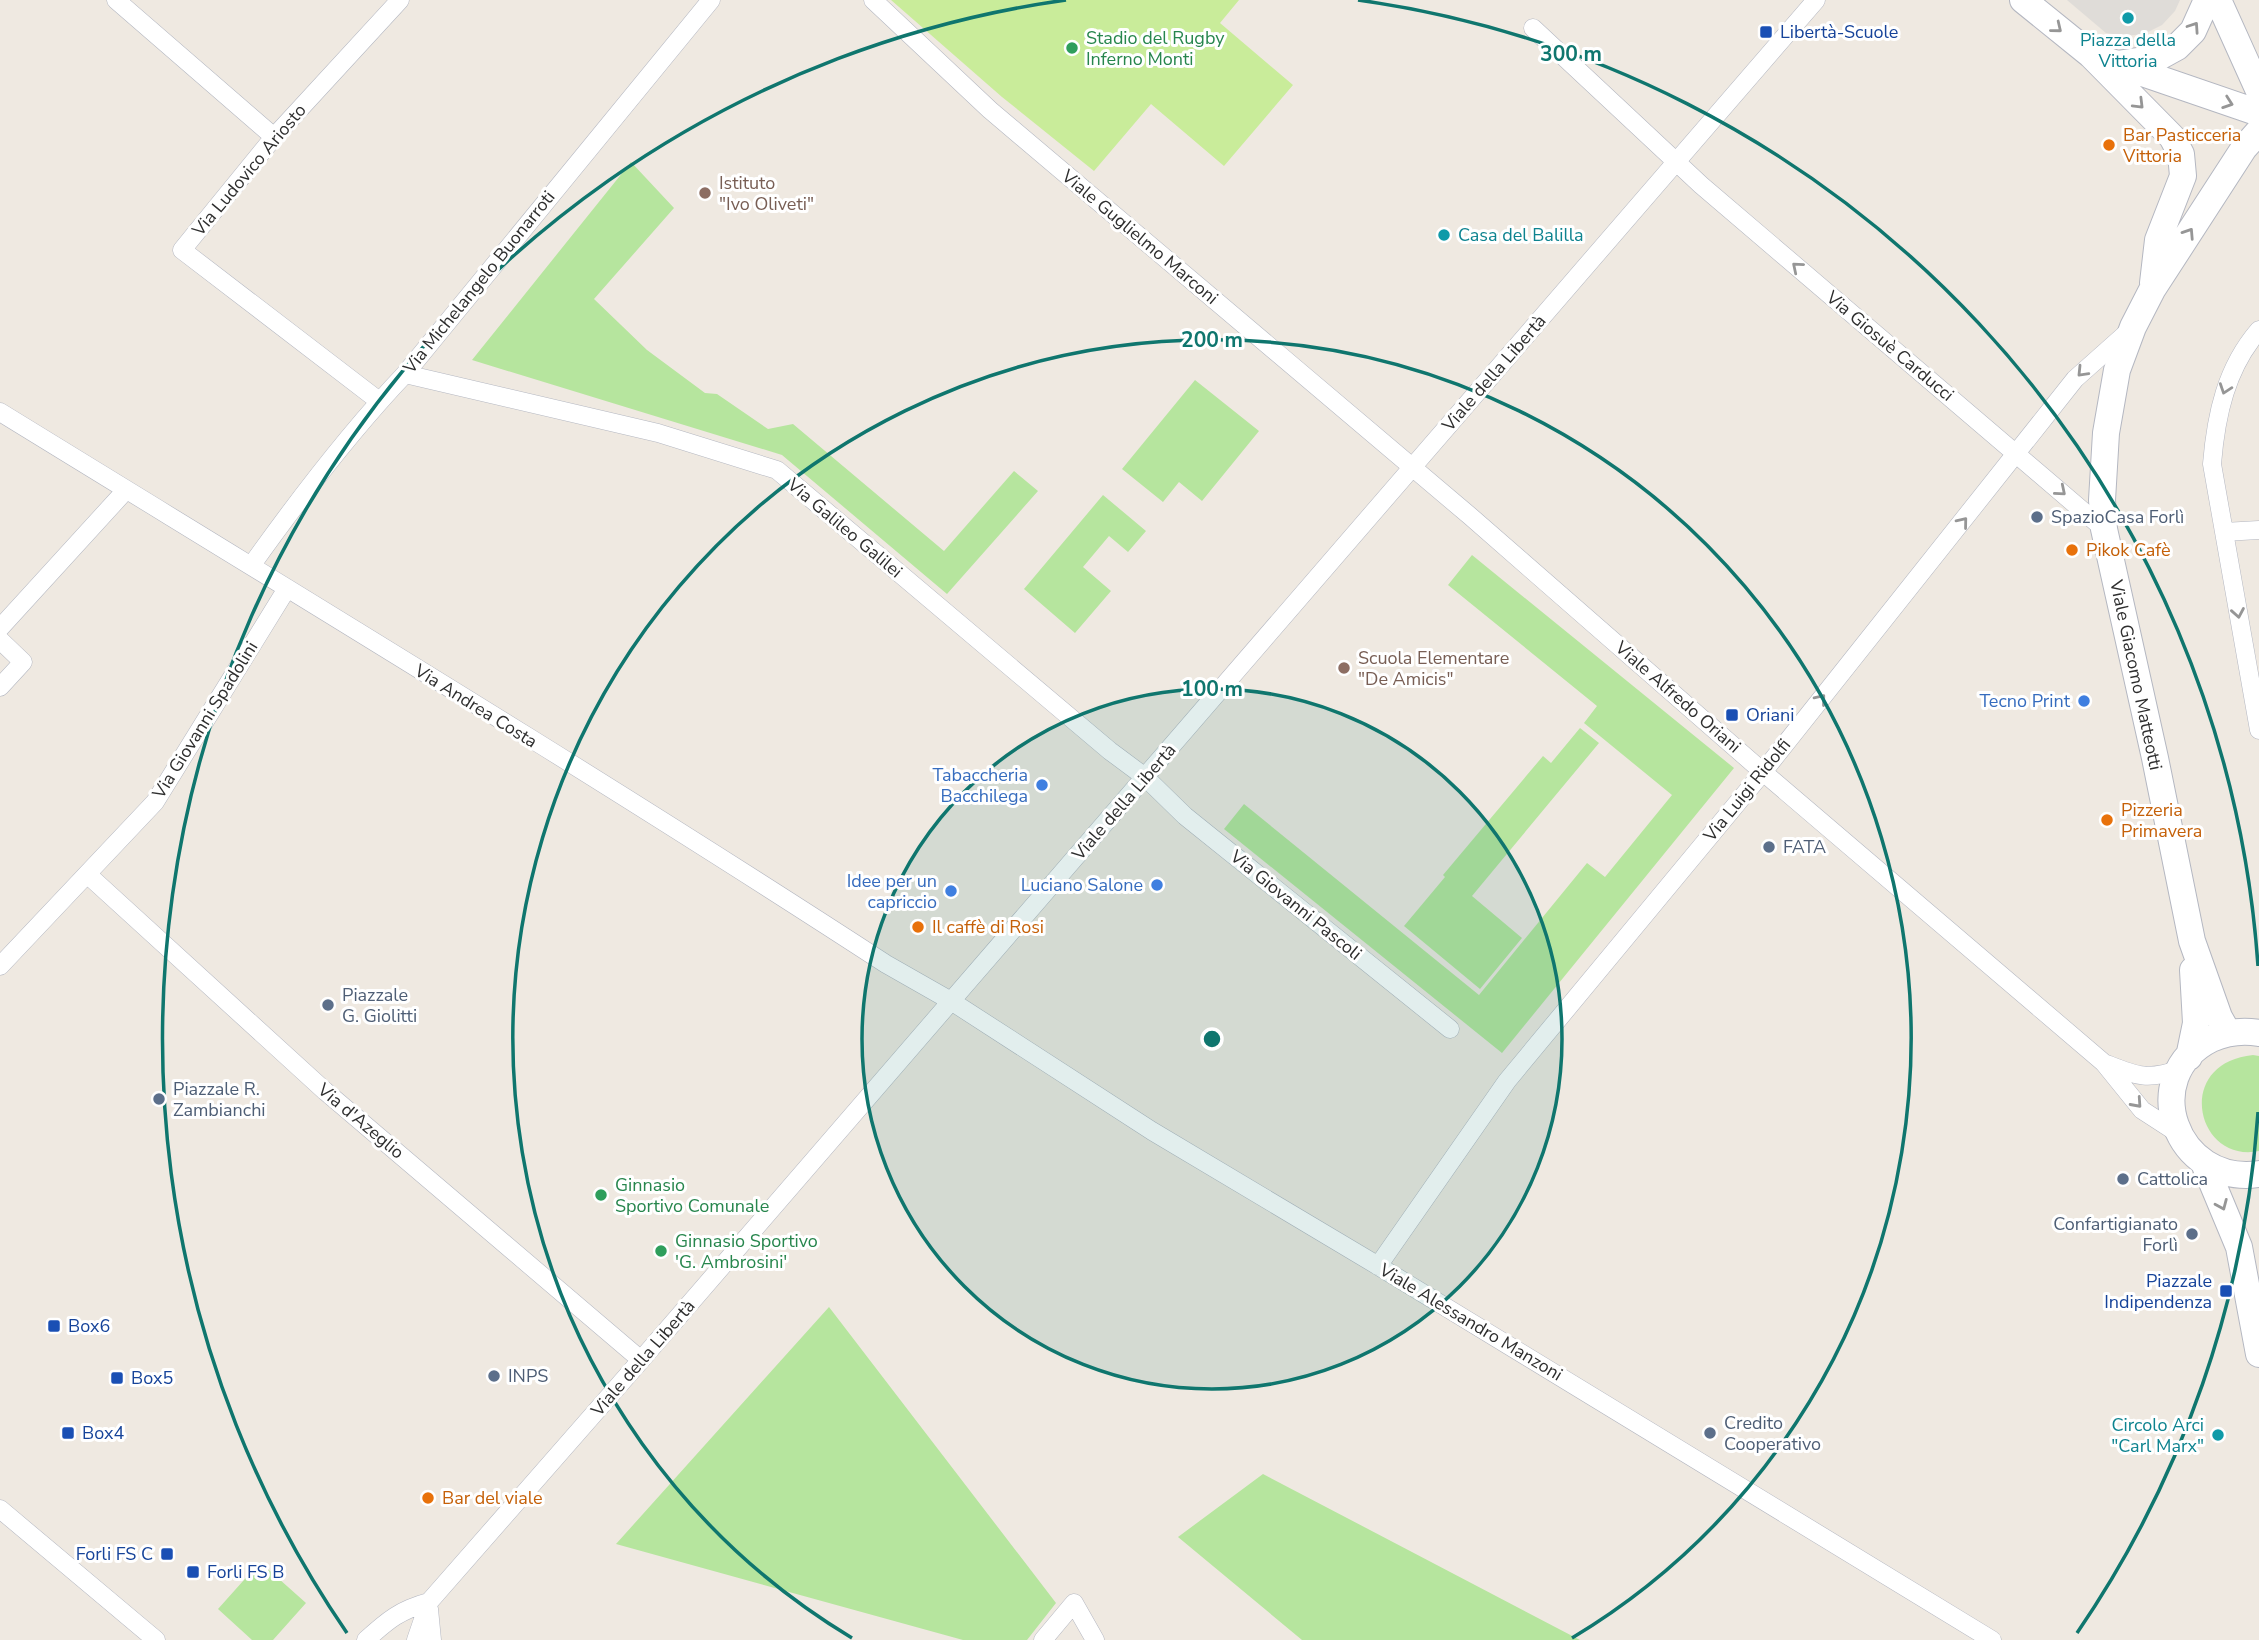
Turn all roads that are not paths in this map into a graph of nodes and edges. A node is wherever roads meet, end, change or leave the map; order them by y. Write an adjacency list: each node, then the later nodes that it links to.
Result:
1 (116, 0): 15 (street)
2 (400, 0): 15 (street, Via Ludovico Ariosto)
3 (711, 0): 20 (street, Via Michelangelo Buonarroti)
4 (873, 0): 24 (street, Viale Guglielmo Marconi)
5 (1816, 0): 16 (street, Viale della Libertà)
6 (2023, 0): 10 (main road, one-way to 10)
7 (2207, 0): 11 (main road, one-way to 7)
8 (2218, 0): 12 (main road)
9 (1533, 28): 16 (street, Via Giosuè Carducci)
10 (2091, 55): 11 (main road); 17 (main road, Viale Giacomo Matteotti, one-way to 17)
11 (2118, 64): 13 (main road, one-way to 13)
12 (2259, 91)
13 (2259, 113)
14 (2259, 131): 17 (main road, Viale Giacomo Matteotti, one-way to 14)
15 (274, 137): 21 (street, Via Ludovico Ariosto)
16 (1676, 163): 23 (street, Via Giosuè Carducci, one-way to 16); 24 (street, Viale della Libertà)
17 (2152, 290): 18 (main road, Viale Giacomo Matteotti)
18 (2133, 327): 23 (street, Via Luigi Ridolfi, one-way to 23); 26 (main road, Viale Giacomo Matteotti)
19 (2259, 330): 28 (street, one-way to 28)
20 (405, 374): 21 (street, Via Michelangelo Buonarroti); 36 (street, Via Galileo Galilei)
21 (379, 401): 29 (street, Via Michelangelo Buonarroti)
22 (0, 412): 25 (street, Via Andrea Costa)
23 (2017, 454): 26 (street, Via Giosuè Carducci, one-way to 26); 35 (street, Via Luigi Ridolfi, one-way to 23)
24 (1413, 467): 35 (street, Viale Alfredo Oriani); 36 (street, Viale della Libertà)
25 (126, 490): 29 (street, Via Andrea Costa); 31 (street)
26 (2104, 529): 38 (main road, Viale Giacomo Matteotti)
27 (2259, 530): 28 (street)
28 (2224, 532): 34 (street, one-way to 34)
29 (251, 566): 30 (street, Via Andrea Costa)
30 (286, 590): 37 (street, Via Giovanni Spadolini); 40 (street, Via Andrea Costa)
31 (0, 628)
32 (0, 640): 33 (street)
33 (0, 687)
34 (2259, 730)
35 (1763, 772): 44 (street, Viale Alfredo Oriani); 49 (street, Via Luigi Ridolfi)
36 (1145, 777): 40 (street, Viale della Libertà); 41 (street, Via Giovanni Pascoli)
37 (87, 874): 39 (street, Via Giovanni Spadolini); 51 (street, Via d'Azeglio)
38 (2192, 941): 42 (main road, Viale Giacomo Matteotti); 45 (main road, Viale Giacomo Matteotti)
39 (0, 966)
40 (951, 1001): 49 (street, Viale Alessandro Manzoni); 51 (street, Viale della Libertà)
41 (1450, 1029)
42 (2228, 1033): 43 (main road); 45 (main road)
43 (2259, 1033)
44 (2104, 1063): 45 (street, Viale Alfredo Oriani); 46 (street, Viale Alfredo Oriani, one-way to 46)
45 (2185, 1063): 46 (main road)
46 (2179, 1134): 47 (main road)
47 (2204, 1163): 48 (main road); 50 (main road, one-way to 50)
48 (2259, 1174)
49 (1378, 1266): 60 (street, Viale Alessandro Manzoni)
50 (2259, 1354)
51 (641, 1360): 53 (street, Viale della Libertà)
52 (0, 1509): 54 (street)
53 (429, 1602): 55 (street, Viale della Libertà); 56 (street, Viale della Libertà); 57 (street)
54 (156, 1640)
55 (366, 1640)
56 (416, 1640)
57 (432, 1640)
58 (1043, 1640): 59 (street)
59 (1095, 1640)
60 (1992, 1640)

